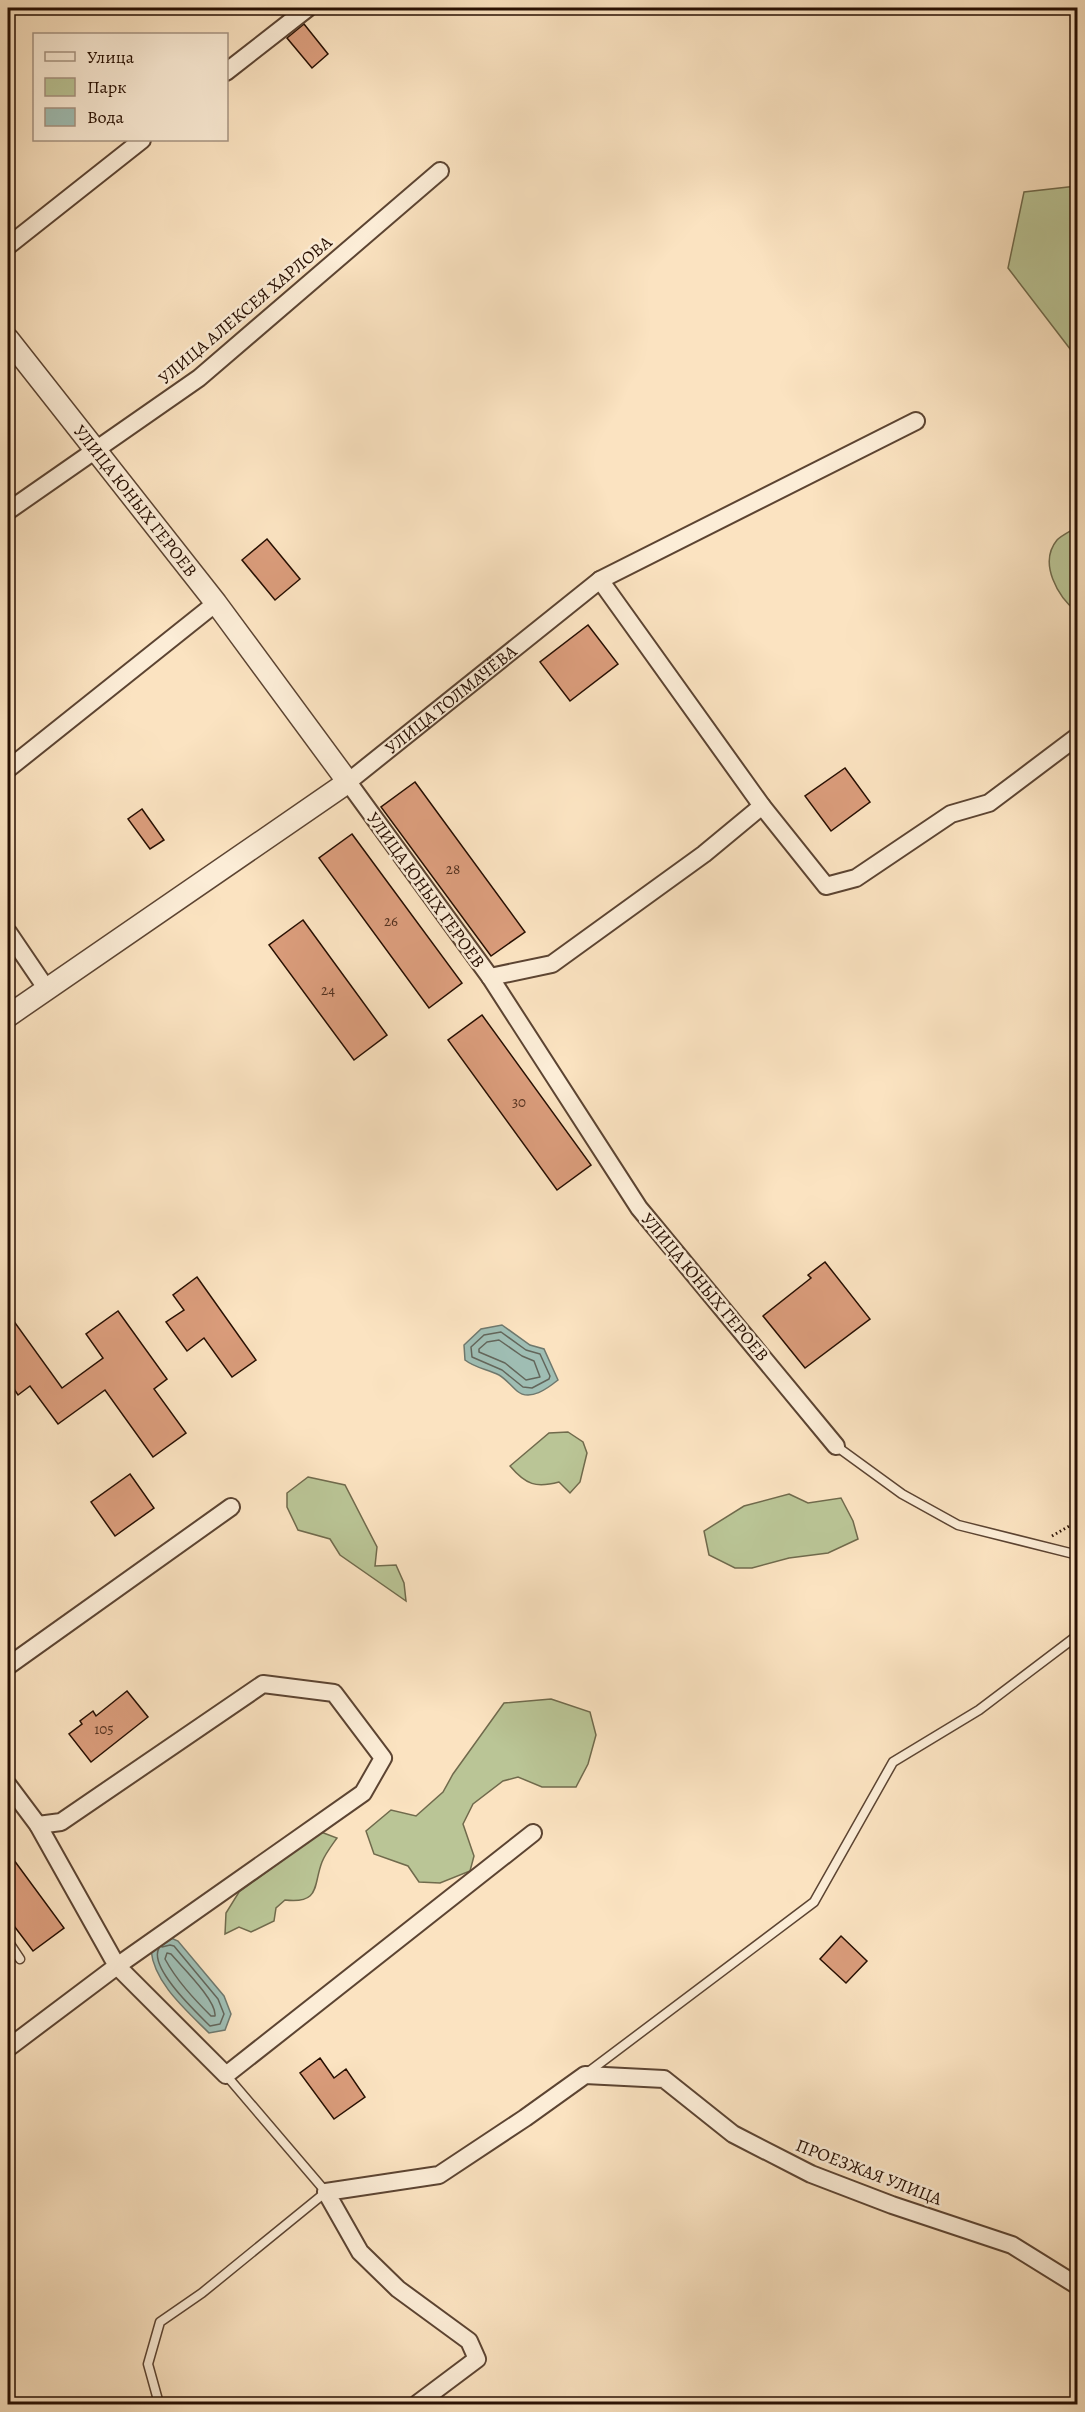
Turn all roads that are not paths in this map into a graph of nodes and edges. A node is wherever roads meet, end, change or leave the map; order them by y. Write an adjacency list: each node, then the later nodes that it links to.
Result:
1 (308, 8): 2 (street)
2 (228, 70)
3 (141, 141): 5 (street)
4 (440, 171): 8 (street, УЛИЦА АЛЕКСЕЯ ХАРЛОВА)
5 (8, 246)
6 (8, 339): 8 (street, УЛИЦА ЮНЫХ ГЕРОЕВ)
7 (916, 421): 10 (street, УЛИЦА ТОЛМАЧЁВА)
8 (94, 452): 9 (street, УЛИЦА АЛЕКСЕЯ ХАРЛОВА); 11 (street, УЛИЦА ЮНЫХ ГЕРОЕВ)
9 (8, 511)
10 (600, 580): 14 (street, УЛИЦА ТОЛМАЧЁВА); 15 (street)
11 (216, 603): 13 (street); 14 (street, УЛИЦА ЮНЫХ ГЕРОЕВ)
12 (1077, 736): 15 (street)
13 (8, 769)
14 (348, 782): 17 (street, УЛИЦА ЮНЫХ ГЕРОЕВ); 18 (street, УЛИЦА ТОЛМАЧЁВА)
15 (762, 806): 17 (street)
16 (8, 932): 18 (street)
17 (490, 977): 20 (street, УЛИЦА ЮНЫХ ГЕРОЕВ)
18 (46, 988): 19 (street, УЛИЦА ТОЛМАЧЁВА)
19 (8, 1016)
20 (836, 1446): 22 (lane)
21 (231, 1507): 24 (street)
22 (1077, 1555)
23 (1077, 1635): 33 (lane)
24 (8, 1666)
25 (8, 1785): 26 (street)
26 (38, 1825): 30 (street); 30 (street)
27 (532, 1833): 32 (street)
28 (8, 1941): 29 (lane)
29 (20, 1959)
30 (117, 1966): 31 (street); 32 (street)
31 (8, 2049)
32 (226, 2075): 34 (lane)
33 (585, 2075): 34 (street); 35 (street, ПРОЕЗЖАЯ УЛИЦА)
34 (326, 2192): 36 (lane); 37 (street)
35 (1077, 2286)
36 (158, 2400)
37 (417, 2404)

